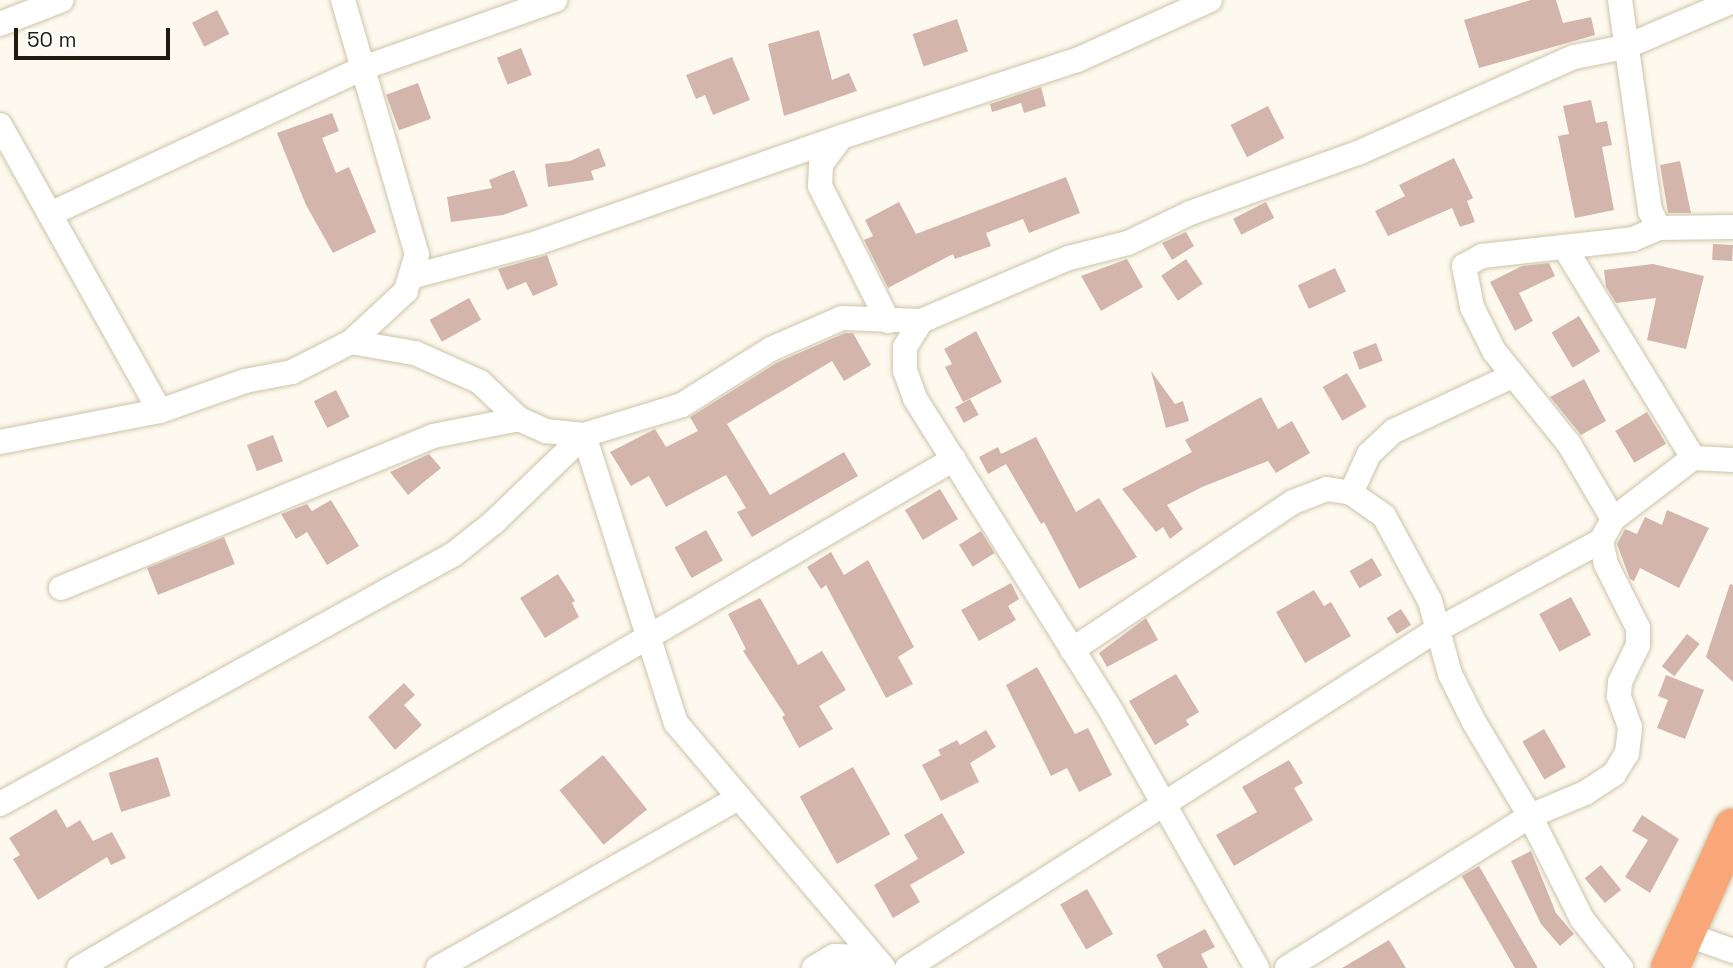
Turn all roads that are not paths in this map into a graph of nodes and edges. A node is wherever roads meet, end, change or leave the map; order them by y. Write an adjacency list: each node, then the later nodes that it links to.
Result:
1 (62, 0): 7 (street)
2 (343, 0): 9 (street)
3 (555, 0): 9 (street)
4 (1210, 0): 11 (street)
5 (1620, 0): 8 (street)
6 (1733, 1): 8 (street)
7 (0, 24)
8 (1625, 47): 14 (street); 18 (street)
9 (363, 68): 12 (street); 16 (street)
10 (0, 125): 12 (street)
11 (841, 137): 16 (street); 17 (street)
12 (50, 215): 21 (street)
13 (1733, 226): 14 (street)
14 (1659, 228): 15 (street)
15 (1565, 248): 20 (street); 25 (street)
16 (414, 276): 19 (street)
17 (888, 321): 18 (street); 23 (street)
18 (921, 321): 26 (street)
19 (351, 342): 21 (street); 22 (street)
20 (1512, 376): 28 (street); 29 (street)
21 (160, 411): 24 (street)
22 (519, 419): 23 (street); 31 (street)
23 (584, 435): 33 (street); 36 (street)
24 (0, 442)
25 (1693, 458): 27 (street); 29 (street)
26 (954, 459): 33 (street); 34 (street)
27 (1733, 460)
28 (1350, 493): 32 (street); 34 (street)
29 (1613, 519): 30 (street)
30 (1601, 541): 32 (street); 38 (street)
31 (61, 588)
32 (1435, 631): 37 (street); 38 (street)
33 (647, 635): 35 (street); 42 (street)
34 (1072, 650): 37 (street)
35 (739, 798): 43 (street); 45 (street)
36 (0, 804)
37 (1165, 804): 46 (street); 47 (street)
38 (1530, 816): 48 (street); 49 (street)
39 (1733, 828): 40 (highway)
40 (1685, 933): 41 (street); 50 (highway)
41 (1733, 951)
42 (79, 968)
43 (438, 968)
44 (814, 968): 45 (street)
45 (883, 968)
46 (907, 968)
47 (1257, 968)
48 (1287, 968)
49 (1621, 968)
50 (1670, 968)

